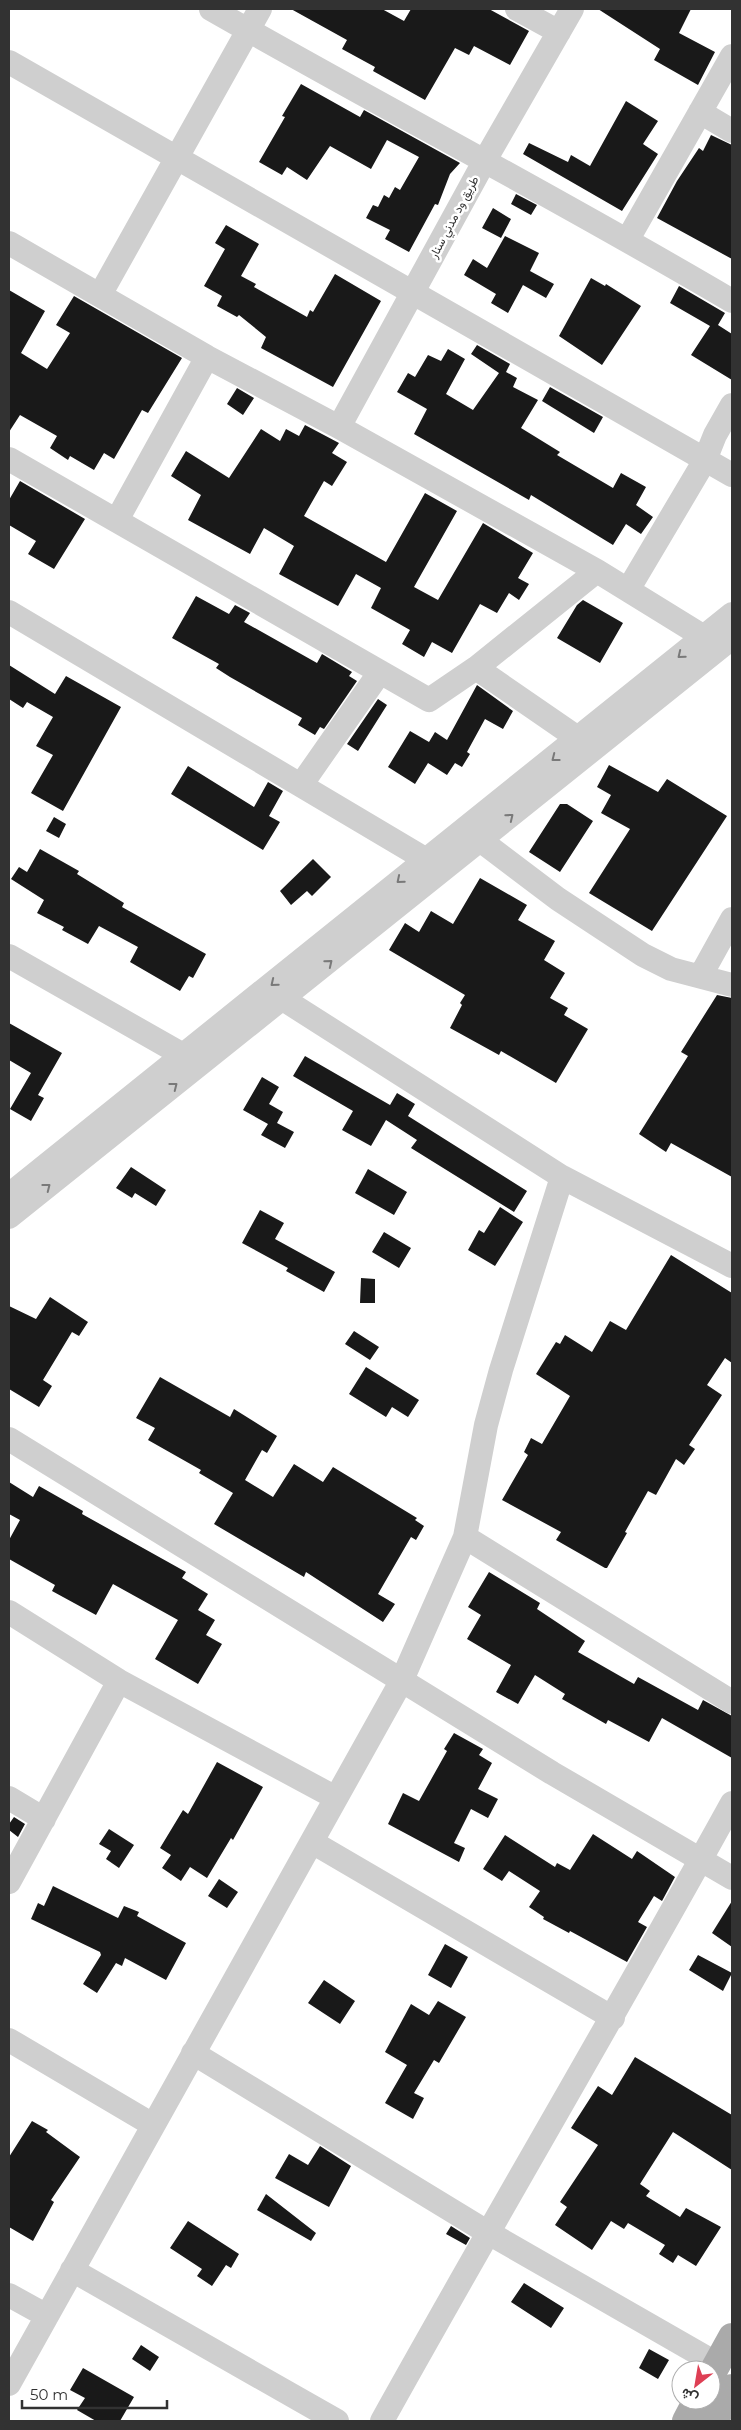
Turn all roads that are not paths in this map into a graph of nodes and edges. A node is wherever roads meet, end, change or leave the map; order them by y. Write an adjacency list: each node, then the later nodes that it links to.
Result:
1 (211, 9): 5 (street)
2 (260, 9): 5 (street)
3 (517, 9): 6 (street)
4 (572, 9): 6 (street, طريق ود مدني سنار)
5 (248, 30): 11 (street); 12 (street)
6 (559, 32): 12 (street, طريق ود مدني سنار)
7 (732, 56): 9 (street)
8 (9, 62): 11 (street)
9 (700, 112): 10 (street); 13 (street)
10 (732, 131)
11 (176, 158): 15 (street); 16 (street)
12 (484, 162): 13 (street); 16 (street, طريق ود مدني سنار)
13 (628, 240): 17 (street)
14 (9, 243): 15 (street)
15 (100, 295): 18 (street)
16 (412, 295): 20 (street, طريق ود مدني سنار); 22 (street)
17 (732, 301)
18 (207, 358): 20 (street); 24 (street)
19 (732, 405): 22 (street)
20 (338, 427): 25 (street)
21 (9, 459): 24 (street)
22 (705, 460): 23 (street); 26 (street)
23 (732, 476)
24 (117, 520): 32 (street)
25 (596, 571): 26 (street); 31 (street)
26 (628, 590): 29 (street)
27 (9, 612): 34 (street)
28 (732, 614): 29 (street)
29 (704, 637): 33 (street, one-way to 33)
30 (732, 638): 35 (street, one-way to 30)
31 (476, 668): 32 (street); 33 (street)
32 (380, 672): 34 (street)
33 (579, 739): 36 (street, one-way to 36)
34 (302, 785): 36 (street)
35 (480, 840): 36 (street); 39 (street)
36 (431, 866): 41 (street, one-way to 36); 42 (street, one-way to 42)
37 (732, 919): 39 (street)
38 (9, 956): 42 (street)
39 (701, 975): 40 (street)
40 (732, 985)
41 (283, 999): 42 (street); 43 (street)
42 (190, 1061): 44 (street); 45 (street, one-way to 42)
43 (562, 1177): 46 (street); 48 (street)
44 (9, 1195)
45 (9, 1217)
46 (732, 1266)
47 (9, 1439): 51 (street)
48 (465, 1537): 51 (street); 52 (street)
49 (9, 1612): 50 (street)
50 (119, 1680): 54 (street); 56 (street)
51 (402, 1680): 54 (street); 58 (street)
52 (732, 1702)
53 (9, 1798): 56 (street)
54 (336, 1798): 57 (street)
55 (732, 1803): 58 (street)
56 (44, 1819): 60 (street)
57 (312, 1842): 61 (street); 63 (street)
58 (701, 1860): 59 (street); 61 (street)
59 (732, 1878)
60 (9, 1882)
61 (613, 2018): 65 (street)
62 (9, 2040): 64 (street)
63 (193, 2053): 64 (street); 65 (street)
64 (153, 2125): 66 (street)
65 (487, 2232): 70 (street); 75 (street)
66 (72, 2270): 68 (street); 74 (street)
67 (9, 2295): 68 (street)
68 (47, 2316): 72 (street)
69 (732, 2336): 71 (main road)
70 (698, 2360)
71 (719, 2360)
72 (9, 2384)
73 (732, 2388): 76 (main road)
74 (337, 2421)
75 (382, 2421)
76 (714, 2421)

